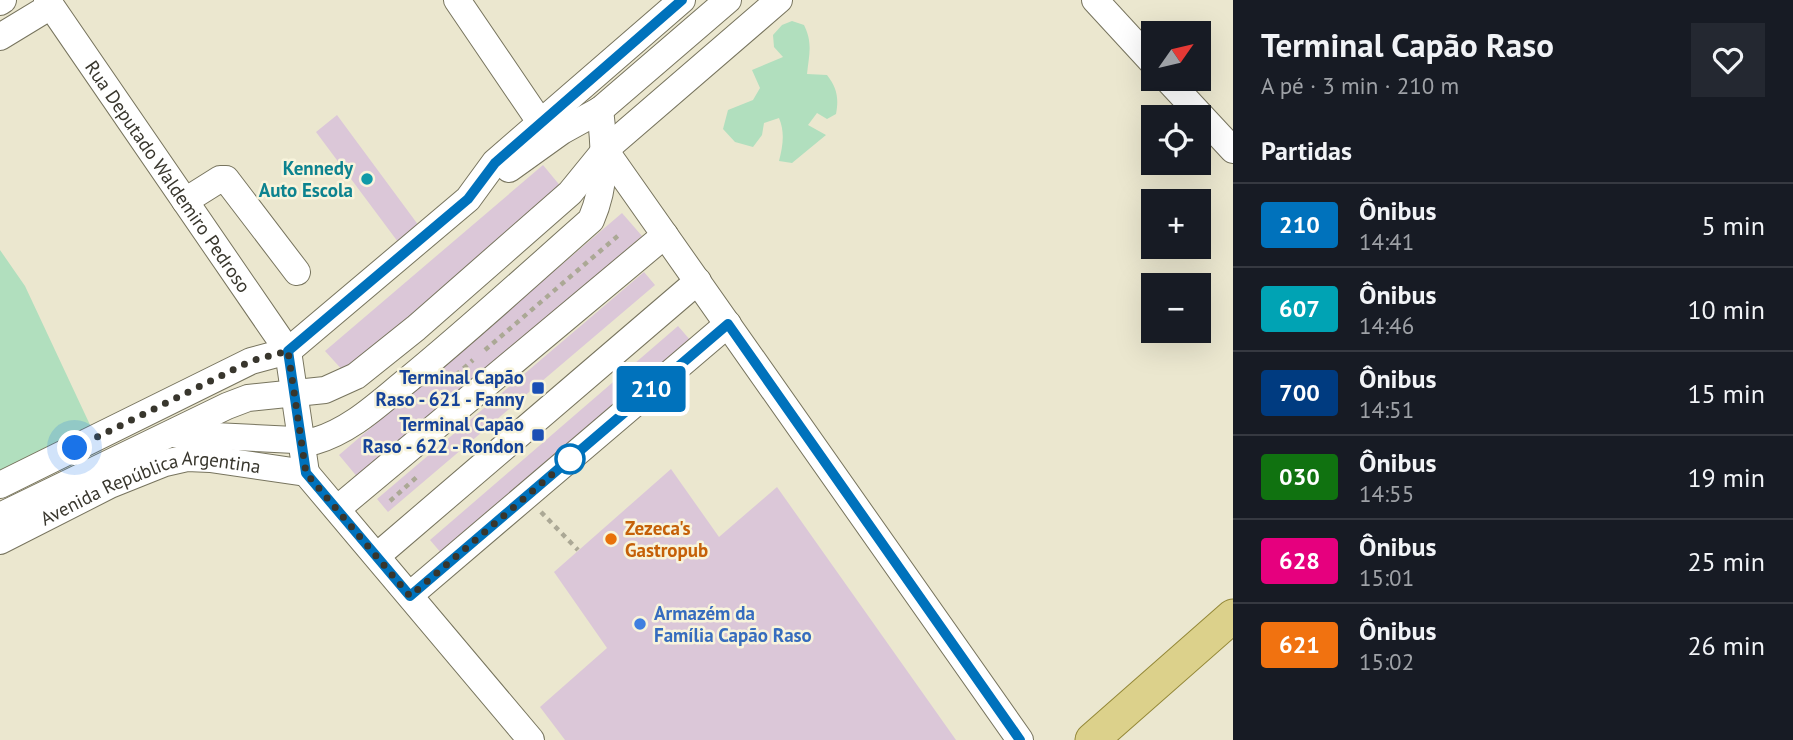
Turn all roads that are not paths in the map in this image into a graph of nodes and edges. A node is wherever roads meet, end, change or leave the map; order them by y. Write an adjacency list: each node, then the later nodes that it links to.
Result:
1 (457, 0): 11 (street)
2 (682, 0): 11 (street)
3 (728, 0): 10 (street)
4 (779, 0): 12 (street)
5 (1095, 0): 8 (street)
6 (49, 3): 7 (street); 14 (street, Rua Deputado Waldemiro Pedroso)
7 (0, 37)
8 (1141, 50)
9 (1178, 91): 13 (street)
10 (600, 110): 11 (street); 12 (street)
11 (551, 126): 12 (street); 19 (street)
12 (605, 150): 15 (street); 20 (street); 22 (street)
13 (1233, 150)
14 (185, 201): 16 (street); 19 (street, Rua Deputado Waldemiro Pedroso)
15 (665, 235): 17 (street); 25 (street)
16 (297, 272)
17 (698, 281): 18 (street); 28 (street)
18 (728, 324): 29 (street); 32 (street)
19 (288, 351): 20 (street); 24 (street)
20 (294, 393): 21 (street); 22 (street)
21 (167, 433): 22 (street); 26 (street)
22 (302, 441): 23 (street)
23 (306, 473): 25 (street); 27 (street, Avenida República Argentina)
24 (0, 485)
25 (337, 509): 28 (street)
26 (0, 516)
27 (0, 541)
28 (377, 556): 29 (street)
29 (410, 596): 31 (street)
30 (1233, 615): 33 (main road)
31 (531, 740)
32 (1020, 740)
33 (1092, 740)

